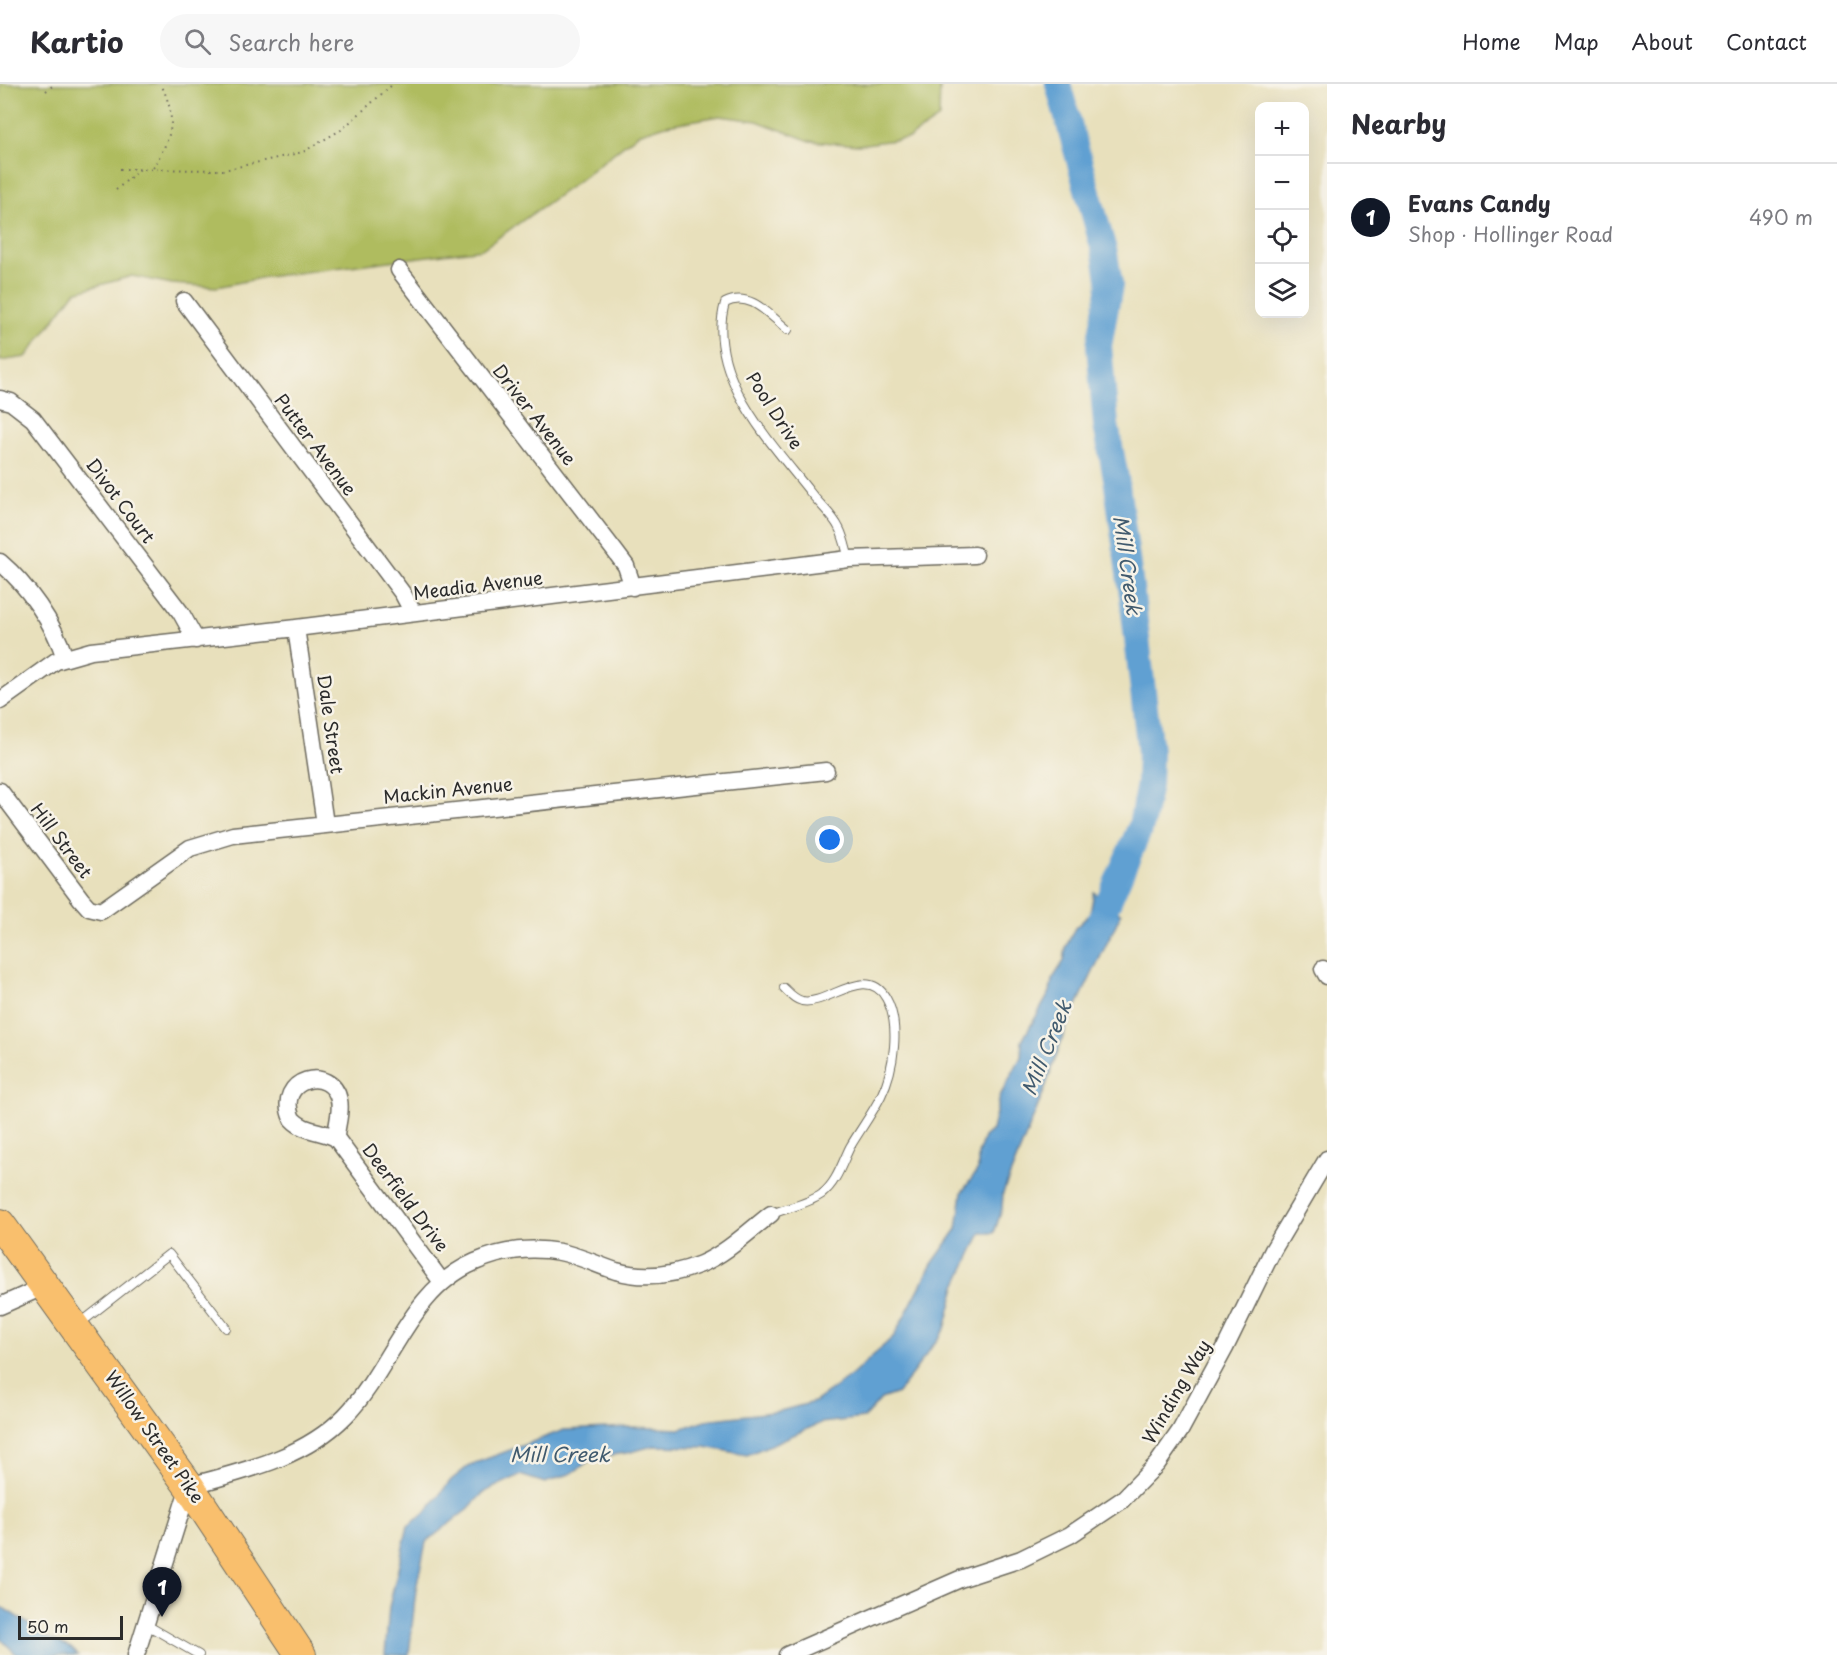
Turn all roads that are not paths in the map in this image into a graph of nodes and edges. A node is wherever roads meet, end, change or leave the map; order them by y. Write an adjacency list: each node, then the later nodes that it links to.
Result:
1 (399, 270): 8 (street, Driver Avenue)
2 (184, 302): 9 (street, Putter Avenue)
3 (788, 330): 6 (lane, Pool Drive)
4 (0, 399): 11 (street, Divot Court)
5 (975, 555): 6 (street, Meadia Avenue)
6 (849, 559): 8 (street, Meadia Avenue)
7 (0, 562): 12 (street)
8 (633, 587): 9 (street, Meadia Avenue)
9 (413, 613): 10 (street, Meadia Avenue)
10 (296, 628): 11 (street, Meadia Avenue); 16 (street, Dale Street)
11 (196, 640): 12 (street, Meadia Avenue)
12 (65, 657): 13 (street, Meadia Avenue)
13 (0, 701)
14 (826, 771): 16 (street, Mackin Avenue)
15 (0, 791): 17 (street, Hill Street)
16 (325, 824): 17 (street, Mackin Avenue)
17 (95, 910)
18 (784, 988): 21 (lane)
19 (336, 1138): 23 (street, Deerfield Drive)
20 (1327, 1160): 33 (street, Winding Way)
21 (771, 1214): 23 (street)
22 (0, 1224): 24 (highway, Willow Street Pike)
23 (442, 1282): 28 (street)
24 (45, 1286): 25 (street); 26 (highway, Willow Street Pike)
25 (0, 1306)
26 (75, 1327): 27 (lane); 28 (highway, Willow Street Pike)
27 (226, 1328)
28 (189, 1486): 29 (street); 32 (highway, Willow Street Pike)
29 (145, 1624): 30 (street); 31 (lane)
30 (136, 1655)
31 (199, 1655)
32 (301, 1655)
33 (788, 1655)

